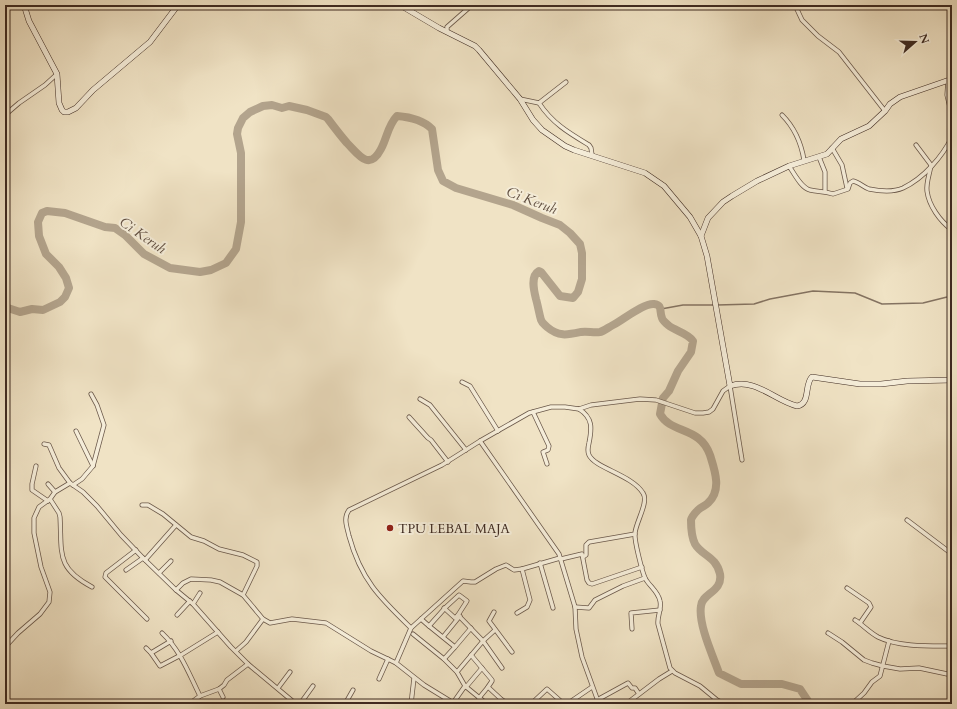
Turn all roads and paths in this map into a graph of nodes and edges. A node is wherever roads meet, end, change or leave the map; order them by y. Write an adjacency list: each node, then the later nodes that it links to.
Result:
1 (24, 5): 7 (street)
2 (178, 5): 7 (street)
3 (400, 5): 6 (street)
4 (472, 5): 6 (street)
5 (795, 5): 12 (street)
6 (447, 32): 10 (street)
7 (57, 74): 14 (street)
8 (950, 80): 12 (street); 13 (street)
9 (566, 82): 11 (street)
10 (520, 99): 11 (street); 20 (street)
11 (539, 103): 20 (street)
12 (885, 111): 19 (street)
13 (951, 111): 16 (street)
14 (5, 115)
15 (782, 115): 22 (street)
16 (952, 116)
17 (952, 137): 23 (street)
18 (916, 145): 23 (street)
19 (832, 148): 21 (street); 25 (street)
20 (592, 156): 28 (street)
21 (819, 157): 22 (street); 26 (street)
22 (804, 160): 24 (street)
23 (931, 165): 25 (street); 27 (street)
24 (789, 166): 26 (street); 28 (street)
25 (848, 189): 26 (street)
26 (825, 191)
27 (952, 230)
28 (701, 236): 31 (street)
29 (952, 380): 31 (street)
30 (462, 382): 38 (street)
31 (730, 386): 34 (street); 42 (street)
32 (91, 394): 46 (street)
33 (420, 399): 41 (street)
34 (578, 409): 35 (street); 54 (street)
35 (533, 412): 38 (street); 44 (street)
36 (409, 417): 43 (street)
37 (76, 431): 46 (street)
38 (498, 432): 39 (street)
39 (480, 441): 41 (street); 58 (street)
40 (44, 444): 48 (street)
41 (466, 450): 43 (street)
42 (742, 460)
43 (448, 462): 87 (street)
44 (548, 464)
45 (36, 466): 50 (street)
46 (93, 466): 48 (street)
47 (48, 484): 49 (street)
48 (71, 484): 49 (street); 55 (street)
49 (55, 492): 50 (street)
50 (49, 500): 67 (street); 100 (street)
51 (142, 505): 53 (street)
52 (907, 520): 56 (street)
53 (176, 525): 59 (street); 71 (street)
54 (635, 534): 57 (street); 62 (street)
55 (136, 550): 59 (street); 81 (street)
56 (952, 554)
57 (583, 557): 58 (street); 62 (street)
58 (560, 558): 61 (street); 73 (street)
59 (144, 559): 64 (street); 65 (street)
60 (171, 561): 65 (street)
61 (540, 564): 63 (street); 75 (street)
62 (642, 567): 66 (street)
63 (522, 569): 78 (street); 83 (street)
64 (126, 570)
65 (159, 573): 69 (street)
66 (645, 578): 73 (street); 76 (street)
67 (92, 587)
68 (847, 588): 85 (street)
69 (176, 590): 71 (street); 72 (street)
70 (200, 594): 72 (street)
71 (243, 595): 82 (street)
72 (191, 603): 79 (street); 91 (street)
73 (575, 607): 124 (street)
74 (444, 608): 80 (street); 80 (street); 86 (street)
75 (553, 608)
76 (660, 610): 89 (street); 115 (street)
77 (494, 612): 90 (street)
78 (517, 613)
79 (177, 614)
80 (458, 617): 88 (street); 95 (street)
81 (147, 619)
82 (263, 619): 103 (street); 108 (street)
83 (420, 619): 86 (street); 87 (street)
84 (855, 620): 85 (street)
85 (860, 623): 97 (street)
86 (429, 626): 95 (street)
87 (411, 628): 110 (street)
88 (471, 628): 98 (street); 101 (street)
89 (632, 629)
90 (495, 630): 98 (street); 104 (street)
91 (218, 632): 103 (street); 106 (street)
92 (162, 633): 96 (street)
93 (828, 633): 112 (street)
94 (413, 634): 109 (street)
95 (443, 637): 101 (street)
96 (171, 641): 105 (street); 106 (street)
97 (889, 641): 99 (street); 112 (street)
98 (483, 642): 107 (street); 114 (street)
99 (952, 646)
100 (5, 647)
101 (455, 647): 109 (street)
102 (146, 648): 105 (street)
103 (236, 651): 111 (street)
104 (512, 652)
105 (151, 653): 106 (street)
106 (180, 655): 129 (street)
107 (471, 655): 113 (street); 117 (street)
108 (388, 659): 110 (street); 120 (street)
109 (444, 659): 117 (street)
110 (396, 663): 119 (street)
111 (248, 664): 125 (street); 126 (street)
112 (883, 666): 118 (street); 149 (street)
113 (482, 668): 122 (street); 123 (street)
114 (502, 668)
115 (672, 671): 128 (street); 148 (street)
116 (290, 672): 125 (street)
117 (457, 672): 122 (street)
118 (952, 675)
119 (414, 678): 136 (street); 140 (street)
120 (379, 679)
121 (313, 686): 138 (street)
122 (465, 686): 131 (street); 136 (street)
123 (488, 687): 131 (street); 132 (street)
124 (592, 687): 135 (street); 146 (street)
125 (278, 688): 137 (street)
126 (219, 689): 129 (street); 130 (street)
127 (353, 690): 139 (street)
128 (639, 694): 135 (street); 147 (street)
129 (200, 696): 134 (street)
130 (223, 697)
131 (479, 698): 141 (street)
132 (502, 700): 142 (street); 143 (street)
133 (535, 700): 144 (street); 145 (street); 146 (street)
134 (192, 702)
135 (598, 702)
136 (454, 703)
137 (296, 704)
138 (300, 704)
139 (345, 704)
140 (410, 704)
141 (487, 704)
142 (499, 704)
143 (509, 704)
144 (531, 704)
145 (538, 704)
146 (566, 704)
147 (626, 704)
148 (735, 704)
149 (852, 704)

